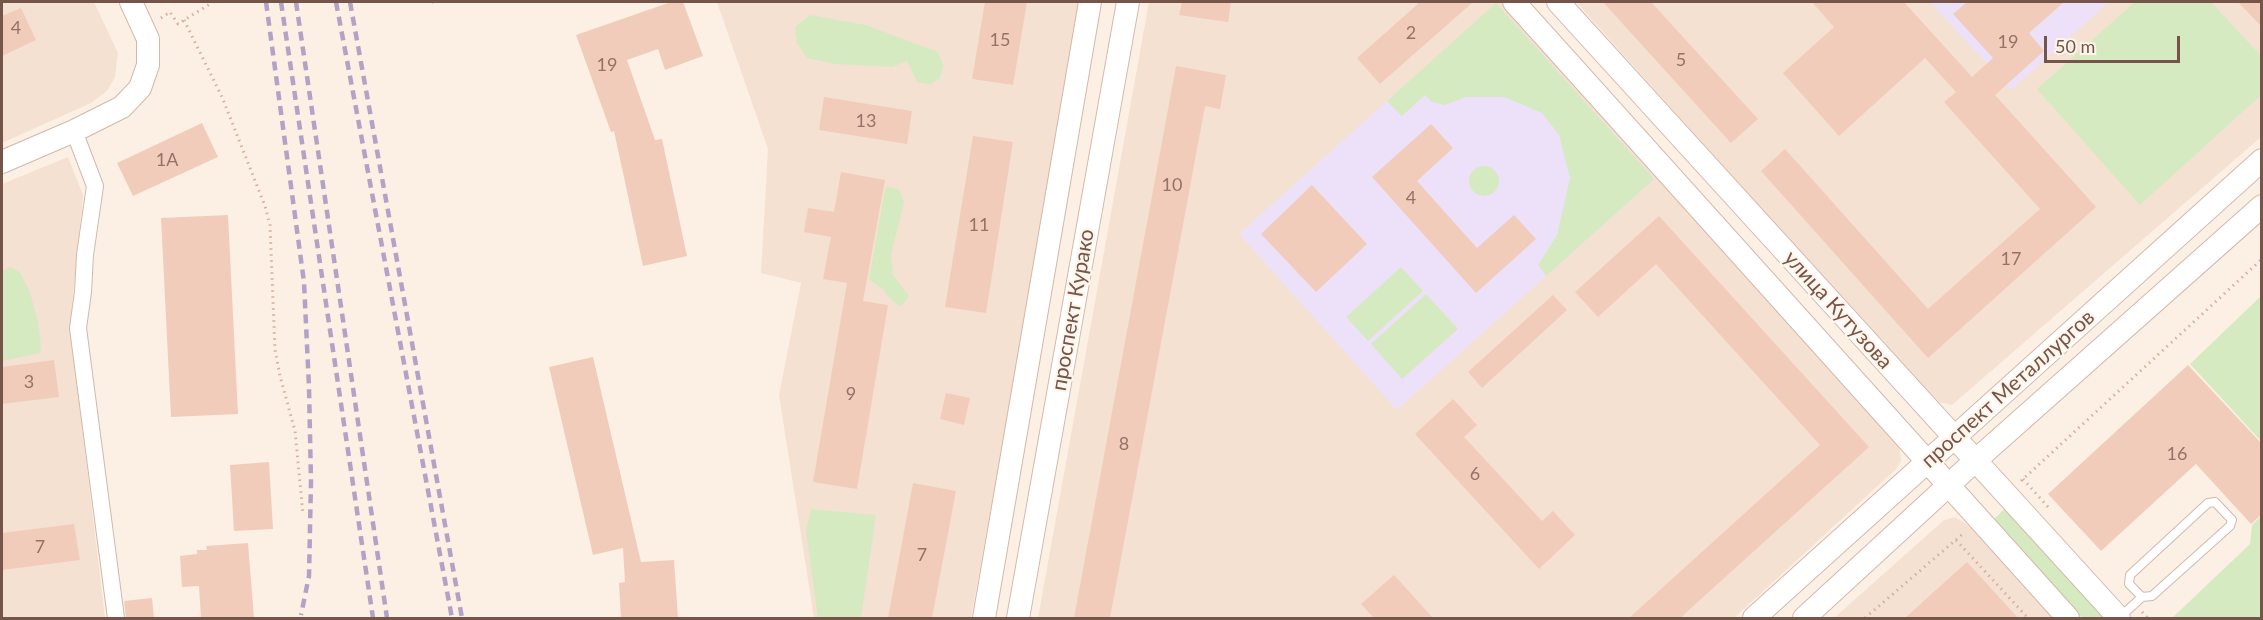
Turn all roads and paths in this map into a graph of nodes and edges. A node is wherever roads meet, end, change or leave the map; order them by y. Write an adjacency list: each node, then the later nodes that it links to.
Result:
1 (131, 2): 9 (main road)
2 (213, 2): 7 (path)
3 (1090, 2): 24 (main road, проспект Курако)
4 (1128, 2): 25 (main road, проспект Курако)
5 (1514, 2): 16 (main road, улица Кутузова)
6 (1558, 2): 14 (main road, улица Кутузова)
7 (184, 20): 8 (path); 19 (path)
8 (164, 24)
9 (74, 131): 11 (main road); 23 (street)
10 (2262, 160): 14 (main road, проспект Металлургов)
11 (2, 162)
12 (2262, 206): 15 (main road, проспект Металлургов)
13 (2262, 260): 18 (path)
14 (1954, 438): 15 (main road, улица Кутузова); 16 (main road, проспект Металлургов)
15 (1976, 460): 17 (main road, проспект Металлургов); 18 (main road, улица Кутузова)
16 (1927, 461): 17 (main road, улица Кутузова); 26 (main road, проспект Металлургов)
17 (1948, 486): 20 (main road, улица Кутузова); 27 (main road, проспект Металлургов)
18 (2006, 494): 31 (main road, улица Кутузова)
19 (303, 514)
20 (1979, 519): 21 (path); 30 (main road, улица Кутузова)
21 (1956, 540): 28 (path); 29 (path)
22 (2142, 597): 22 (lane); 31 (lane)
23 (116, 618)
24 (984, 618)
25 (1017, 618)
26 (1754, 618)
27 (1804, 618)
28 (1864, 618)
29 (2028, 618)
30 (2068, 618)
31 (2119, 618)

